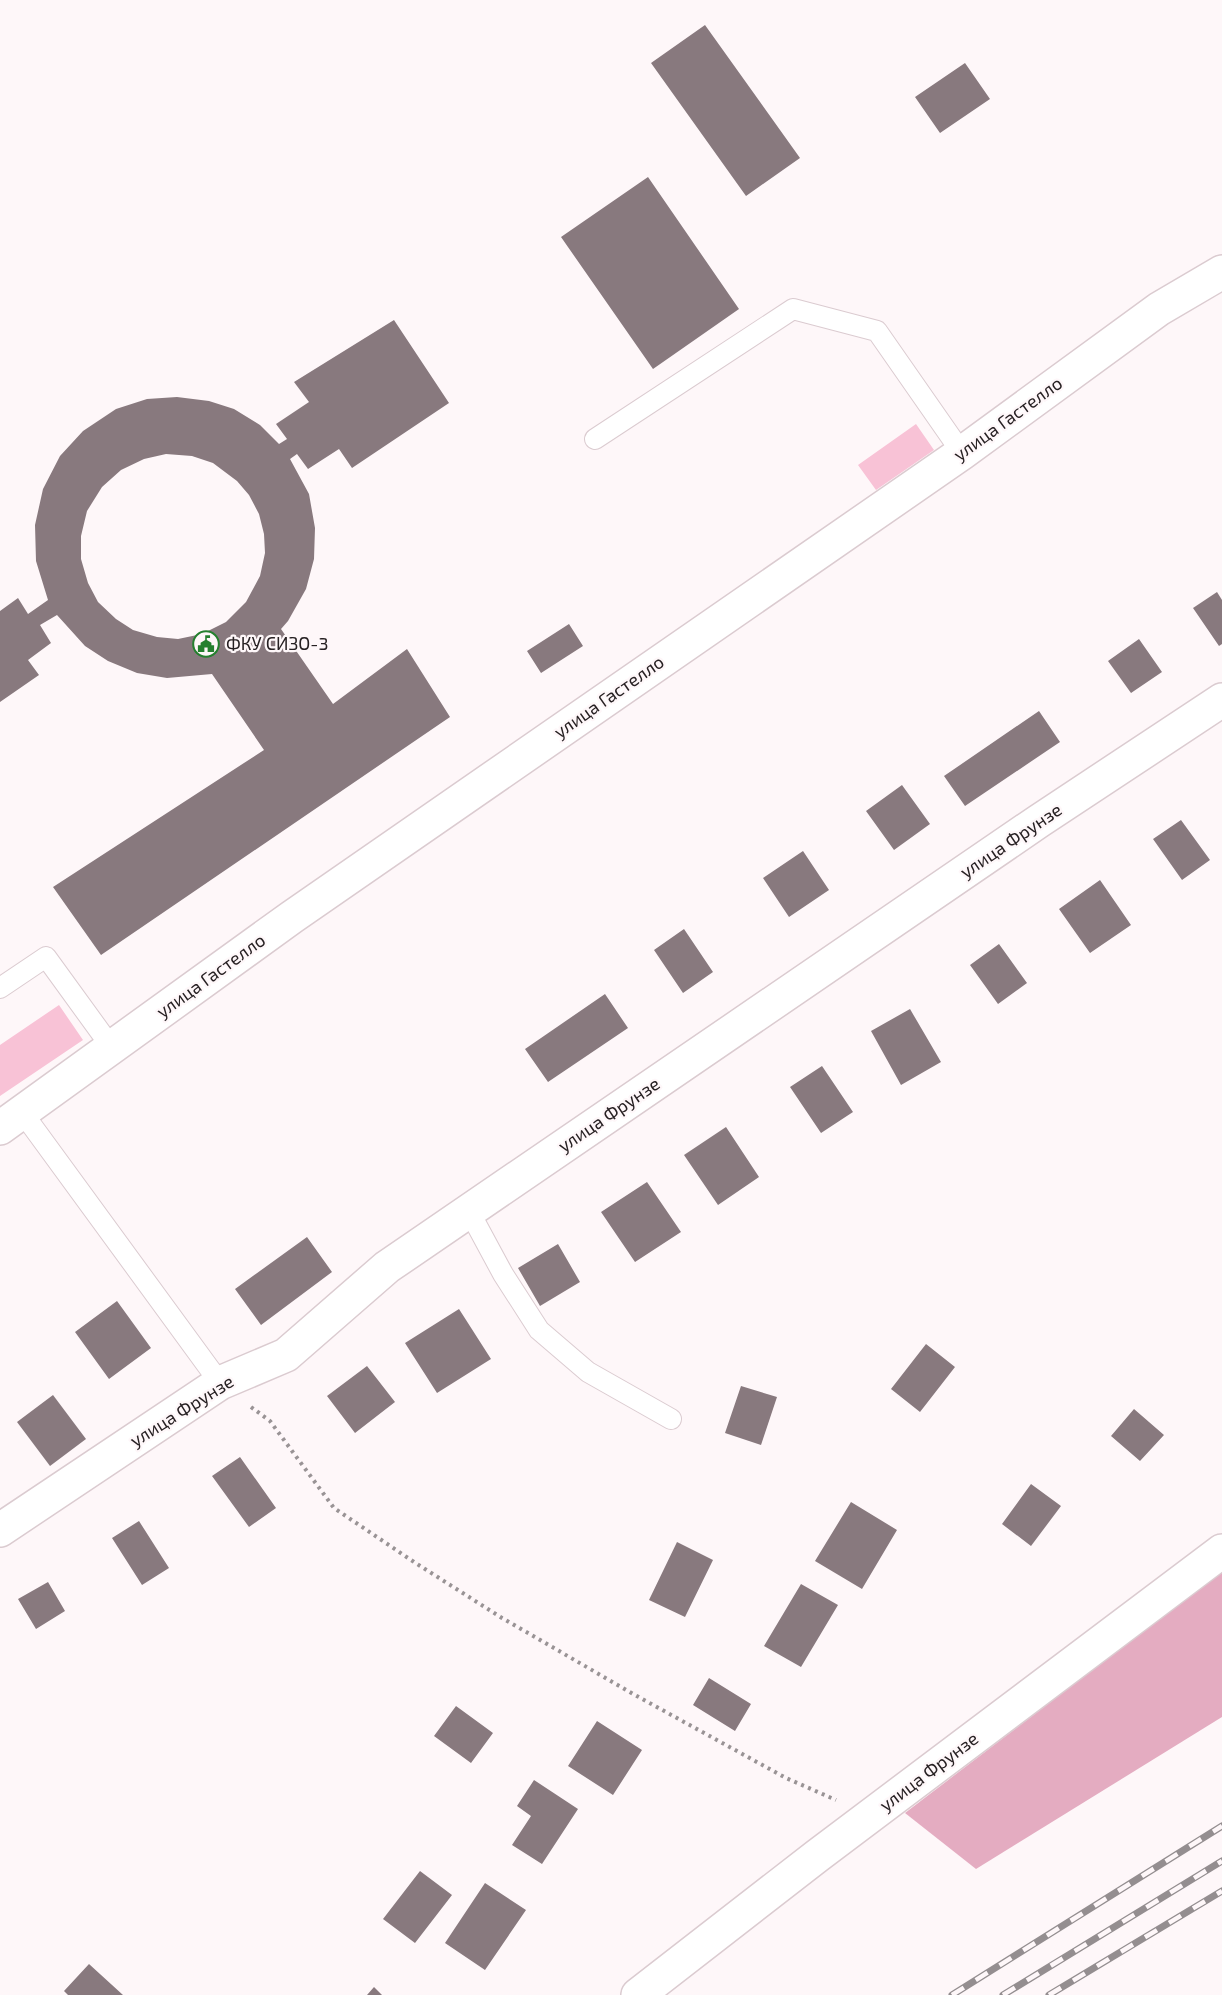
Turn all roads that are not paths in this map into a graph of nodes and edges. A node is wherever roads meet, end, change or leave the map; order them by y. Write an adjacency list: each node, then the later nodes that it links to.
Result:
1 (1222, 272): 3 (street, улица Гастелло)
2 (595, 439): 3 (lane)
3 (962, 453): 6 (street, улица Гастелло)
4 (1222, 700): 8 (street, улица Фрунзе)
5 (0, 988): 6 (lane)
6 (112, 1048): 7 (street, улица Гастелло)
7 (11, 1120): 9 (lane)
8 (469, 1211): 9 (street, улица Фрунзе); 10 (lane)
9 (220, 1383): 11 (street, улица Фрунзе)
10 (671, 1419)
11 (0, 1530)
12 (1222, 1551): 13 (street, улица Фрунзе)
13 (638, 1995)

